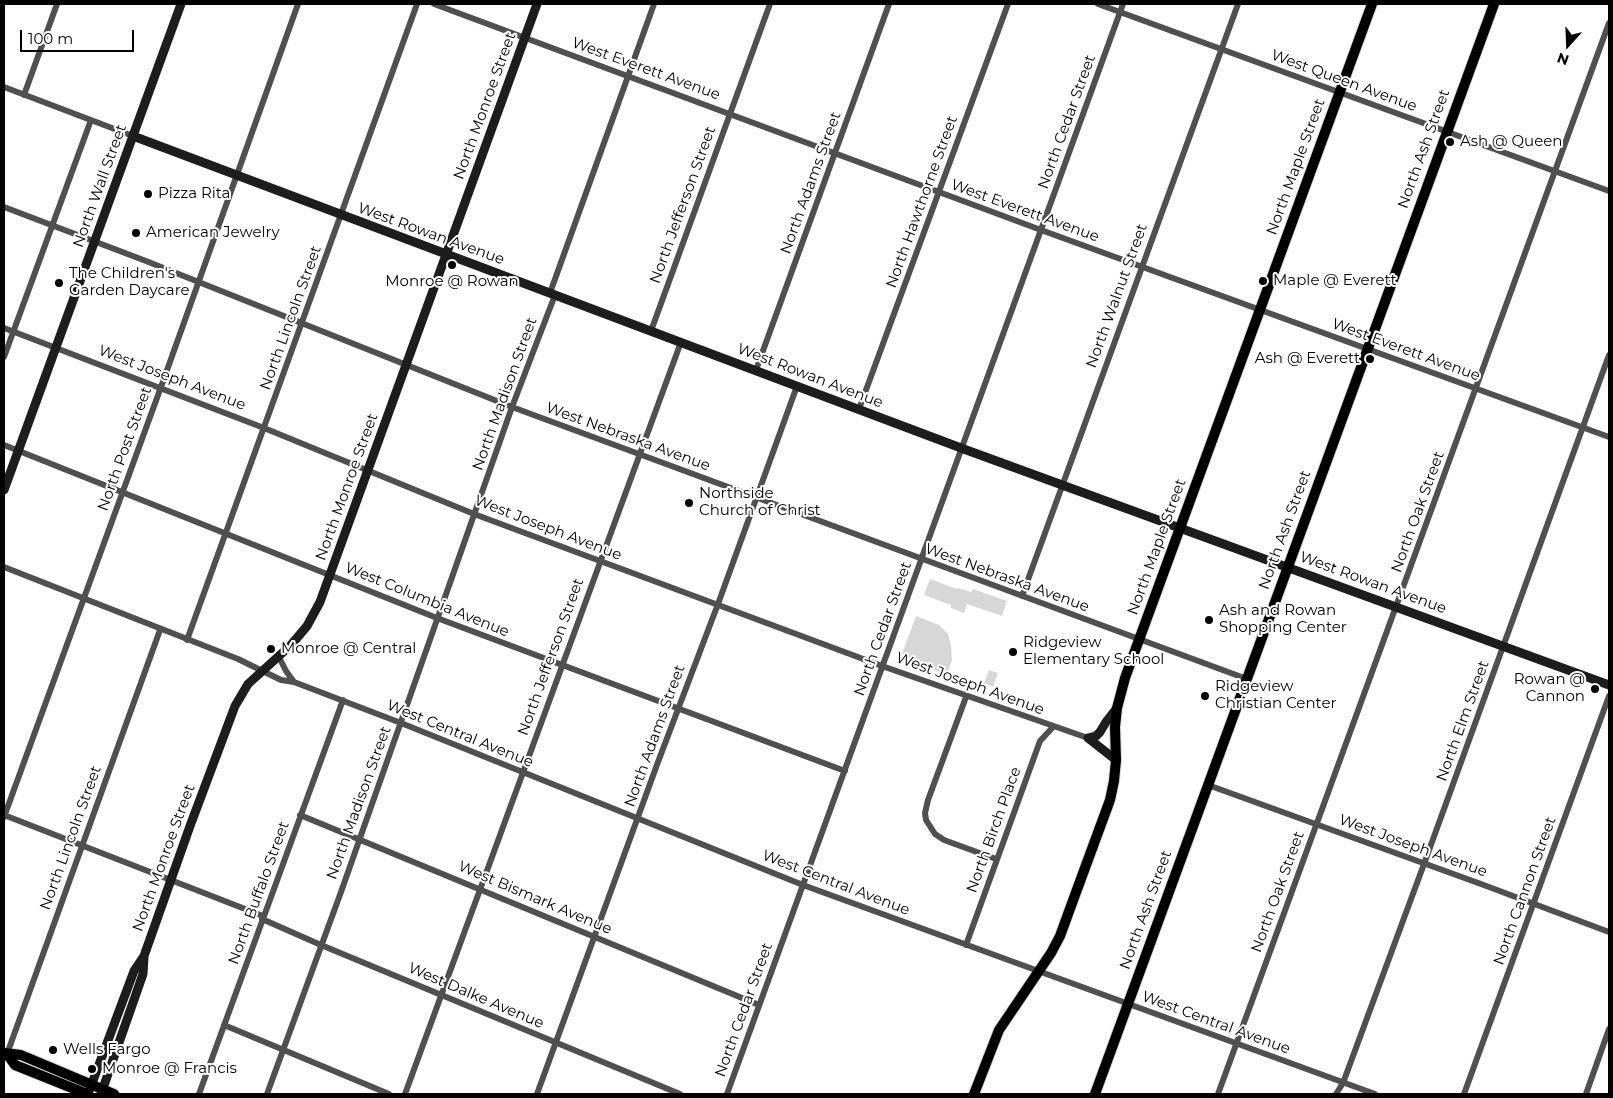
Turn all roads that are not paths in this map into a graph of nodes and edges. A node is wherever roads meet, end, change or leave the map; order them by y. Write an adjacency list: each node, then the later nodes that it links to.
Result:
1 (57, 4): 23 (street)
2 (181, 4): 27 (street, North Wall Street)
3 (298, 4): 30 (street, North Post Street)
4 (417, 4): 34 (street, North Lincoln Street)
5 (434, 4): 18 (street, West Everett Avenue)
6 (537, 4): 18 (street, North Monroe Street)
7 (654, 4): 20 (street, North Madison Street)
8 (770, 4): 24 (street, North Jefferson Street)
9 (889, 4): 28 (street, North Adams Street)
10 (1008, 4): 32 (street, North Hawthorne Street)
11 (1098, 4): 16 (street, West Queen Avenue)
12 (1123, 4): 16 (street, North Cedar Street)
13 (1238, 4): 19 (street, North Walnut Street)
14 (1372, 4): 22 (main road, North Maple Street)
15 (1494, 4): 26 (main road, North Ash Street)
16 (1120, 12): 19 (street, West Queen Avenue); 36 (street, North Cedar Street)
17 (1609, 23): 29 (street, North Oak Street)
18 (524, 38): 20 (street, West Everett Avenue); 38 (street, North Monroe Street)
19 (1221, 50): 22 (street, West Queen Avenue); 39 (street, North Walnut Street)
20 (628, 76): 24 (street, West Everett Avenue); 41 (street, North Madison Street)
21 (4, 87): 23 (street, West Rowan Avenue)
22 (1339, 93): 26 (street, West Queen Avenue); 42 (main road, North Maple Street)
23 (24, 95): 25 (street, West Rowan Avenue)
24 (730, 114): 28 (street, West Everett Avenue); 46 (street, North Jefferson Street)
25 (90, 120): 27 (street, West Rowan Avenue); 35 (street)
26 (1447, 132): 29 (street, West Queen Avenue); 49 (main road, North Ash Street)
27 (133, 136): 30 (street, West Rowan Avenue); 37 (street, North Wall Street)
28 (836, 153): 32 (street, West Everett Avenue); 53 (street, North Adams Street)
29 (1554, 172): 31 (street, West Queen Avenue); 56 (street, North Oak Street)
30 (237, 175): 34 (street, West Rowan Avenue); 40 (street, North Post Street)
31 (1609, 191)
32 (939, 192): 36 (street, West Everett Avenue); 58 (street, North Hawthorne Street)
33 (4, 207): 35 (street, West Nebraska Avenue)
34 (341, 215): 38 (street, West Rowan Avenue); 43 (street, North Lincoln Street)
35 (51, 225): 37 (street, West Nebraska Avenue); 45 (street)
36 (1042, 230): 39 (street, West Everett Avenue); 63 (street, North Cedar Street)
37 (94, 242): 40 (street, West Nebraska Avenue); 48 (street, North Wall Street)
38 (446, 254): 41 (street, West Rowan Avenue); 52 (street, North Monroe Street)
39 (1141, 266): 42 (street, West Everett Avenue); 67 (street, North Walnut Street)
40 (198, 282): 43 (street, West Nebraska Avenue); 55 (street, North Post Street)
41 (552, 294): 46 (street, West Rowan Avenue); 57 (street, North Madison Street)
42 (1260, 310): 49 (street, West Everett Avenue); 72 (main road, North Maple Street)
43 (302, 323): 52 (street, West Nebraska Avenue); 59 (street, North Lincoln Street)
44 (4, 328): 45 (street, West Joseph Avenue)
45 (14, 331): 48 (street, West Joseph Avenue); 51 (street)
46 (650, 331): 47 (street, West Rowan Avenue)
47 (681, 342): 53 (street, West Rowan Avenue); 65 (street, North Jefferson Street)
48 (56, 347): 55 (street, West Joseph Avenue); 64 (street, North Wall Street)
49 (1367, 349): 56 (street, West Everett Avenue); 77 (main road, North Ash Street)
50 (1609, 355): 60 (street, North Elm Street)
51 (4, 358)
52 (406, 365): 57 (street, West Nebraska Avenue); 66 (street, North Monroe Street)
53 (756, 370): 54 (street, West Rowan Avenue)
54 (797, 386): 58 (street, West Rowan Avenue); 70 (street, North Adams Street)
55 (161, 387): 59 (street, West Joseph Avenue); 69 (street, North Post Street)
56 (1475, 389): 60 (street, West Everett Avenue); 82 (street, North Oak Street)
57 (512, 407): 65 (street, West Nebraska Avenue); 71 (street, North Madison Street)
58 (859, 409): 63 (street, West Rowan Avenue)
59 (264, 428): 66 (street, West Joseph Avenue); 73 (street, North Lincoln Street)
60 (1583, 428): 61 (street, West Everett Avenue); 87 (street, North Elm Street)
61 (1609, 437)
62 (4, 445): 64 (street, West Columbia Avenue)
63 (962, 448): 67 (street, West Rowan Avenue); 74 (street, North Cedar Street)
64 (18, 450): 68 (street, North Wall Street); 69 (street, West Columbia Avenue)
65 (639, 454): 70 (street, West Nebraska Avenue); 75 (street, North Jefferson Street)
66 (368, 470): 71 (street, West Joseph Avenue); 78 (street, North Monroe Street)
67 (1062, 484): 72 (street, West Rowan Avenue); 79 (street, North Walnut Street)
68 (4, 490)
69 (122, 492): 73 (street, West Columbia Avenue); 80 (street, North Post Street)
70 (756, 498): 74 (street, West Nebraska Avenue); 81 (street, North Adams Street)
71 (474, 514): 75 (street, West Joseph Avenue); 83 (street, North Madison Street)
72 (1181, 528): 77 (street, West Rowan Avenue); 86 (main road, North Maple Street)
73 (224, 533): 78 (street, West Columbia Avenue); 85 (street, North Lincoln Street)
74 (921, 560): 79 (street, West Nebraska Avenue); 90 (street, North Cedar Street)
75 (600, 561): 81 (street, West Joseph Avenue); 89 (street, North Jefferson Street)
76 (4, 566): 80 (street, West Central Avenue)
77 (1288, 566): 82 (street, West Rowan Avenue); 92 (main road, North Ash Street)
78 (330, 575): 83 (street, West Columbia Avenue); 88 (street, North Monroe Street)
79 (1022, 596): 86 (street, West Nebraska Avenue)
80 (83, 598): 84 (street, West Central Avenue); 108 (street, North Post Street)
81 (718, 604): 90 (street, West Joseph Avenue); 99 (street, North Adams Street)
82 (1397, 607): 87 (street, West Rowan Avenue); 110 (street, North Oak Street)
83 (437, 618): 89 (street, West Columbia Avenue); 100 (street, North Madison Street)
84 (160, 630): 85 (street, West Central Avenue); 112 (street, North Lincoln Street)
85 (187, 640): 91 (street, West Central Avenue)
86 (1139, 640): 92 (street, West Nebraska Avenue); 98 (main road, North Maple Street)
87 (1504, 645): 94 (street, West Rowan Avenue); 114 (street, North Elm Street)
88 (278, 655): 91 (street, North Monroe Street); 93 (street)
89 (562, 666): 99 (street, West Columbia Avenue); 105 (street, North Jefferson Street)
90 (882, 666): 96 (street, West Joseph Avenue); 104 (street, North Cedar Street)
91 (262, 670): 93 (street, West Central Avenue); 115 (street, North Monroe Street)
92 (1247, 679): 106 (main road, North Ash Street)
93 (294, 682): 97 (street, West Central Avenue)
94 (1609, 685)
95 (1609, 696): 118 (street, North Cannon Street)
96 (966, 697): 101 (street, West Joseph Avenue); 113 (street)
97 (343, 700): 100 (street, West Central Avenue); 107 (street, North Buffalo Street)
98 (1117, 708): 102 (street); 103 (main road, North Maple Street)
99 (678, 710): 104 (street, West Columbia Avenue); 109 (street, North Adams Street)
100 (401, 723): 105 (street, West Central Avenue); 111 (street, North Madison Street)
101 (1053, 727): 102 (street, West Joseph Avenue); 113 (street, North Birch Place)
102 (1088, 738): 103 (street)
103 (1116, 760): 125 (main road, North Maple Street)
104 (845, 771): 116 (street, North Cedar Street)
105 (522, 772): 109 (street, West Central Avenue); 117 (street, North Jefferson Street)
106 (1208, 785): 110 (street, West Joseph Avenue); 127 (main road, North Ash Street)
107 (300, 815): 111 (street, West Bismark Avenue); 119 (street, North Buffalo Street)
108 (4, 816): 112 (street, West Dalke Avenue)
109 (638, 818): 116 (street, West Central Avenue); 121 (street, North Adams Street)
110 (1316, 824): 114 (street, West Joseph Avenue); 132 (street, North Oak Street)
111 (360, 838): 117 (street, West Bismark Avenue); 122 (street, North Madison Street)
112 (82, 846): 115 (street, West Dalke Avenue); 134 (street, North Lincoln Street)
113 (996, 859): 123 (street, North Birch Place)
114 (1424, 864): 118 (street, West Joseph Avenue); 135 (street, North Elm Street)
115 (171, 880): 119 (street, West Dalke Avenue); 124 (street, North Monroe Street)
116 (803, 885): 123 (street, West Central Avenue); 128 (street, North Cedar Street)
117 (479, 889): 121 (street, West Bismark Avenue); 126 (street, North Jefferson Street)
118 (1533, 904): 120 (street, West Joseph Avenue); 151 (street, North Cannon Street)
119 (263, 918): 122 (street, West Dalke Avenue); 129 (street, North Buffalo Street)
120 (1609, 932)
121 (595, 938): 128 (street, West Bismark Avenue); 131 (street, North Adams Street)
122 (321, 945): 126 (street, West Dalke Avenue); 133 (street, North Madison Street)
123 (966, 946): 125 (street, West Central Avenue)
124 (144, 956): 136 (street, North Monroe Street); 137 (street, North Monroe Street)
125 (1039, 972): 127 (street, West Central Avenue); 146 (main road, North Maple Street)
126 (441, 995): 131 (street, West Dalke Avenue); 142 (street, North Jefferson Street)
127 (1128, 1004): 132 (street, West Central Avenue); 147 (main road, North Ash Street)
128 (760, 1005): 145 (street, North Cedar Street)
129 (224, 1025): 133 (street); 139 (street, North Buffalo Street)
130 (1609, 1030): 152 (street)
131 (556, 1043): 143 (street, North Adams Street); 144 (street, West Dalke Avenue)
132 (1236, 1044): 135 (street, West Central Avenue); 148 (street, North Oak Street)
133 (283, 1050): 140 (street, North Madison Street); 141 (street)
134 (5, 1054): 136 (main road)
135 (1343, 1083): 149 (street, North Elm Street); 150 (street, West Central Avenue)
136 (89, 1091): 137 (main road)
137 (102, 1092): 138 (main road)
138 (114, 1094)
139 (199, 1094)
140 (267, 1094)
141 (388, 1094)
142 (405, 1094)
143 (537, 1094)
144 (680, 1094)
145 (727, 1094)
146 (974, 1094)
147 (1095, 1094)
148 (1218, 1094)
149 (1336, 1094)
150 (1375, 1094)
151 (1464, 1094)
152 (1586, 1094)

